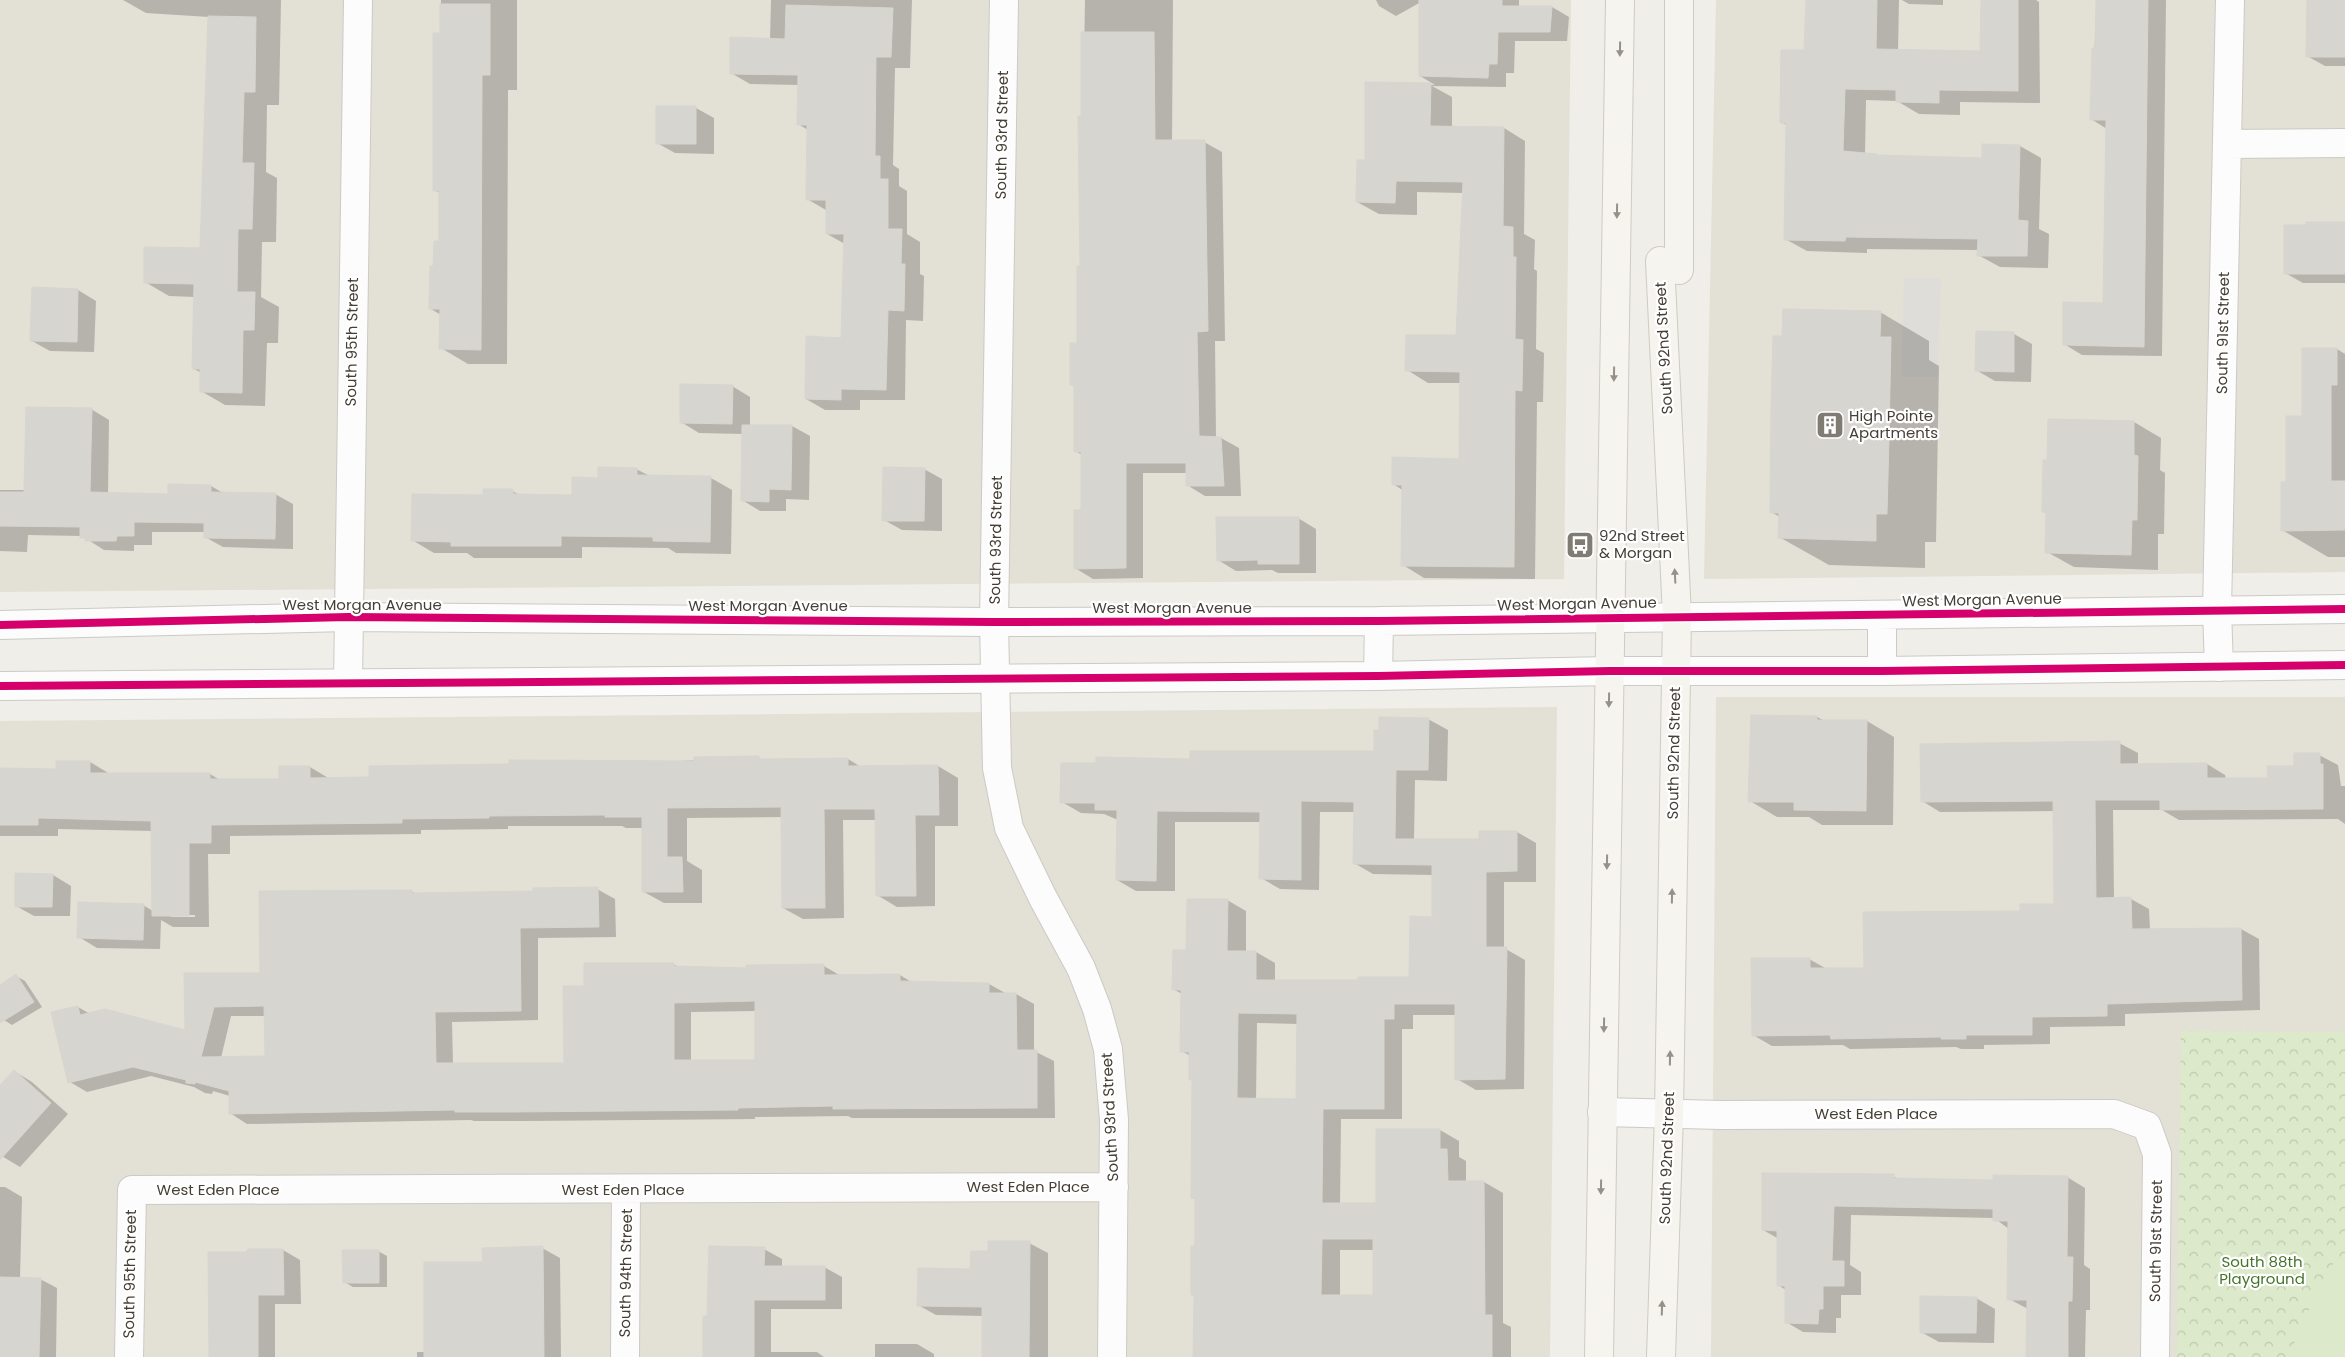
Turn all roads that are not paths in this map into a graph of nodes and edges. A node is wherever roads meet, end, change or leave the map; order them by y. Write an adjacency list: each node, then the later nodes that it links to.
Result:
1 (358, 0): 13 (street, South 95th Street)
2 (1004, 0): 15 (street, South 93rd Street)
3 (1620, 0): 11 (main road, one-way to 11)
4 (1679, 0): 12 (main road, South 92nd Street, one-way to 4)
5 (2230, 0): 6 (street, South 91st Street)
6 (2227, 144): 7 (street); 9 (street, South 91st Street)
7 (2345, 144)
8 (2345, 609): 9 (street, West Morgan Avenue)
9 (2217, 610): 10 (street, West Morgan Avenue); 18 (street, South 91st Street)
10 (1882, 615): 12 (street, West Morgan Avenue); 21 (street)
11 (1610, 616): 12 (street, West Morgan Avenue); 14 (street, West Morgan Avenue); 19 (main road)
12 (1677, 616): 20 (main road, South 92nd Street)
13 (348, 617): 15 (street, West Morgan Avenue); 16 (street, West Morgan Avenue); 24 (street, South 95th Street)
14 (1379, 621): 15 (street, West Morgan Avenue); 22 (street)
15 (994, 622): 23 (street, South 93rd Street)
16 (0, 625)
17 (2345, 665): 18 (street)
18 (2219, 667): 21 (street)
19 (1610, 671): 20 (street); 22 (street); 26 (main road, one-way to 26)
20 (1675, 671): 21 (street); 27 (main road, South 92nd Street, one-way to 20)
21 (1882, 671)
22 (1378, 676): 23 (street)
23 (997, 679): 24 (street); 29 (street, South 93rd Street)
24 (348, 683): 25 (street)
25 (0, 686)
26 (1602, 1112): 27 (street, West Eden Place); 35 (main road, one-way to 35)
27 (1669, 1114): 28 (street, West Eden Place); 36 (main road, South 92nd Street, one-way to 27)
28 (2147, 1126): 37 (street, South 91st Street)
29 (1114, 1186): 31 (street, West Eden Place); 34 (street, South 93rd Street)
30 (132, 1190): 31 (street, West Eden Place); 32 (street, South 95th Street)
31 (626, 1190): 33 (street, South 94th Street)
32 (129, 1357)
33 (625, 1357)
34 (1112, 1357)
35 (1599, 1357)
36 (1661, 1357)
37 (2155, 1357)

